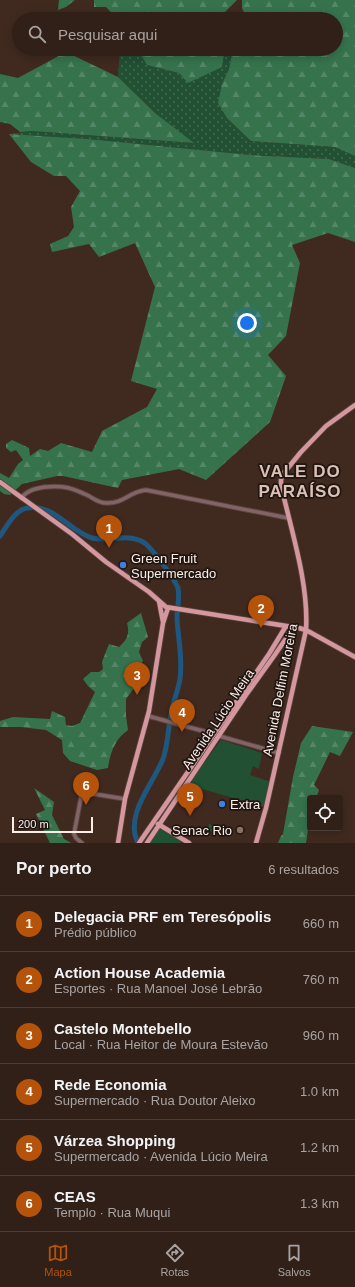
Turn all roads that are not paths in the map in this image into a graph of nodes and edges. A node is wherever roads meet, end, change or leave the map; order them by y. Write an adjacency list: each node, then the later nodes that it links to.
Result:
1 (355, 405): 4 (main road, Avenida Delfim Moreira)
2 (0, 482): 3 (main road)
3 (21, 498): 4 (street); 5 (main road)
4 (288, 518): 10 (main road, Avenida Delfim Moreira)
5 (159, 601): 6 (main road); 7 (main road)
6 (170, 608): 7 (main road); 8 (main road)
7 (164, 623): 14 (main road)
8 (286, 626): 9 (main road); 11 (main road, Avenida Lúcio Meira)
9 (294, 627): 10 (main road); 12 (main road, Avenida Lúcio Meira)
10 (306, 630): 13 (main road); 17 (main road, Avenida Delfim Moreira)
11 (269, 654): 12 (main road); 15 (main road, Avenida Lúcio Meira)
12 (274, 656): 16 (main road, Avenida Lúcio Meira)
13 (355, 657)
14 (148, 716): 15 (street); 18 (main road)
15 (214, 734): 19 (main road, Avenida Lúcio Meira)
16 (219, 736): 17 (street); 20 (main road, Avenida Lúcio Meira)
17 (279, 753): 26 (main road, Avenida Delfim Moreira)
18 (125, 799): 22 (street); 23 (main road)
19 (154, 822): 20 (main road); 21 (main road, Avenida Lúcio Meira)
20 (159, 825): 24 (main road, Avenida Lúcio Meira); 25 (main road)
21 (140, 842)
22 (82, 843)
23 (118, 843)
24 (147, 843)
25 (189, 843)
26 (256, 843)

